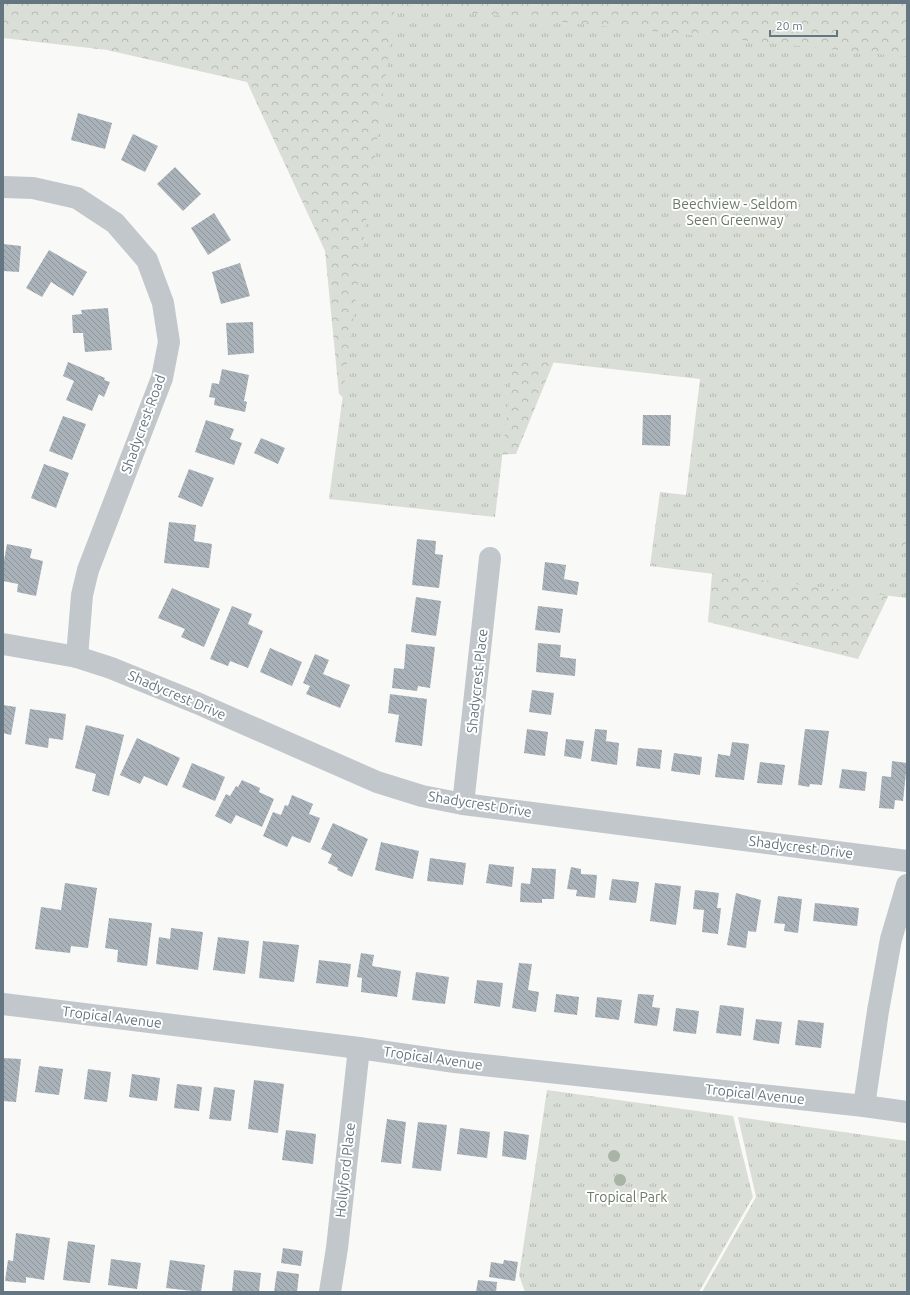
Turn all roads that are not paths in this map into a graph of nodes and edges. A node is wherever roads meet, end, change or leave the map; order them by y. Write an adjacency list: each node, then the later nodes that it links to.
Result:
1 (3, 187): 4 (street, Shadycrest Road)
2 (490, 558): 5 (street, Shadycrest Place)
3 (3, 644): 4 (street, Shadycrest Drive)
4 (77, 657): 5 (street, Shadycrest Drive)
5 (463, 804): 6 (street, Shadycrest Drive)
6 (907, 861)
7 (907, 885): 10 (street)
8 (3, 1004): 9 (street, Tropical Avenue)
9 (359, 1048): 10 (street, Tropical Avenue); 12 (street, Hollyford Place)
10 (864, 1106): 11 (street, Tropical Avenue)
11 (907, 1112)
12 (330, 1292)

